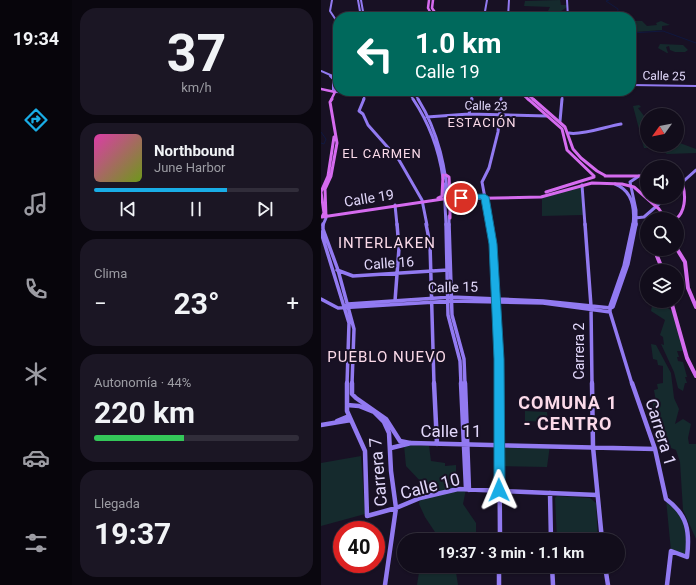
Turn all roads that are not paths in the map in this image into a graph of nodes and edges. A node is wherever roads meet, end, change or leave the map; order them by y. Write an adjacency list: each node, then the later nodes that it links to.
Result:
1 (332, 0): 14 (main road)
2 (359, 0): 8 (main road)
3 (429, 0): 9 (main road)
4 (433, 0): 10 (main road)
5 (487, 0): 11 (main road)
6 (509, 0): 12 (main road)
7 (568, 0): 13 (main road)
8 (362, 12)
9 (430, 12)
10 (435, 12)
11 (485, 12)
12 (508, 12)
13 (569, 12)
14 (333, 16)
15 (321, 72): 16 (main road)
16 (333, 80)
17 (636, 85): 18 (main road, Calle 25)
18 (696, 86)
19 (321, 90): 20 (main road)
20 (333, 93): 59 (main road)
21 (365, 96): 53 (main road)
22 (412, 96): 32 (main road)
23 (416, 96): 32 (main road)
24 (472, 96): 29 (main road)
25 (502, 96): 31 (main road)
26 (524, 96): 30 (main road)
27 (530, 96): 33 (main road)
28 (562, 96): 33 (main road)
29 (469, 114): 31 (main road, Calle 23); 32 (main road, Calle 23)
30 (542, 114): 31 (main road, Calle 23); 38 (main road)
31 (500, 115): 51 (main road)
32 (426, 117): 37 (main road)
33 (560, 121): 35 (main road)
34 (620, 124): 35 (main road)
35 (569, 133): 39 (main road)
36 (696, 170): 42 (main road)
37 (445, 175): 51 (main road); 53 (main road); 56 (main road)
38 (594, 176): 39 (main road); 43 (main road); 44 (main road, Calle 19)
39 (607, 176): 41 (main road)
40 (640, 176): 41 (main road); 48 (main road)
41 (620, 177): 46 (main road)
42 (684, 178)
43 (608, 183): 45 (main road, Calle 19); 47 (main road, Calle 19)
44 (576, 184): 47 (main road); 49 (main road, Calle 19)
45 (615, 184): 46 (main road, Calle 19); 61 (main road)
46 (622, 184): 48 (main road, Calle 19)
47 (582, 185): 49 (main road, Calle 19); 77 (main road, Carrera 2)
48 (630, 185): 57 (main road, Calle 19); 61 (main road)
49 (572, 186): 51 (main road, Calle 19)
50 (684, 191): 58 (main road)
51 (484, 197): 52 (main road, Calle 19); 53 (main road, Calle 19); 73 (main road)
52 (450, 199): 53 (main road, Calle 19); 60 (main road)
53 (422, 201): 55 (main road, Calle 19); 59 (main road, Calle 19); 66 (main road)
54 (661, 204): 61 (main road)
55 (395, 205): 59 (main road, Calle 19); 67 (main road)
56 (447, 208): 60 (main road); 65 (main road)
57 (661, 212)
58 (683, 212)
59 (323, 217): 64 (main road)
60 (449, 218): 71 (main road)
61 (635, 218): 79 (main road)
62 (321, 232): 64 (main road)
63 (681, 256): 76 (main road)
64 (336, 270): 68 (main road, Calle 16); 69 (main road); 75 (main road)
65 (448, 270): 66 (main road, Calle 16); 71 (main road)
66 (431, 271): 67 (main road, Calle 16); 72 (main road)
67 (397, 274): 68 (main road, Calle 16); 74 (main road)
68 (349, 276): 69 (main road)
69 (341, 282): 75 (main road)
70 (321, 299): 75 (main road, Calle 15)
71 (450, 299): 72 (main road, Calle 15); 73 (main road, Calle 15); 87 (main road)
72 (431, 300): 74 (main road, Calle 15); 86 (main road)
73 (496, 300): 77 (main road, Calle 15); 88 (main road)
74 (395, 302): 75 (main road, Calle 15)
75 (347, 306): 81 (main road); 82 (main road)
76 (696, 307)
77 (591, 308): 79 (main road, Calle 15); 89 (main road, Carrera 2)
78 (673, 308): 80 (main road)
79 (610, 310): 91 (main road, Carrera 1)
80 (696, 376)
81 (347, 405): 82 (main road, Carrera 7); 83 (main road)
82 (359, 405): 85 (main road); 90 (main road, Carrera 7)
83 (350, 418): 84 (main road); 96 (main road, Calle 10)
84 (321, 424)
85 (411, 443): 86 (main road, Calle 11); 90 (main road, Calle 11)
86 (437, 444): 87 (main road, Calle 11)
87 (466, 444): 88 (main road, Calle 11); 92 (main road)
88 (498, 444): 89 (main road, Calle 11); 93 (main road)
89 (593, 447): 91 (main road, Calle 11); 95 (main road, Carrera 2)
90 (391, 448): 96 (main road, Carrera 7)
91 (655, 449): 107 (main road, Carrera 1)
92 (467, 489): 93 (main road, Calle 10); 96 (main road, Calle 10)
93 (499, 490): 94 (main road, Calle 10); 97 (main road)
94 (550, 493): 95 (main road, Calle 10); 98 (main road)
95 (597, 495): 99 (main road, Carrera 2)
96 (396, 508): 103 (main road, Carrera 7)
97 (500, 533)
98 (551, 533)
99 (601, 533)
100 (499, 573): 104 (main road)
101 (552, 573): 105 (main road)
102 (606, 573): 106 (main road)
103 (385, 585)
104 (499, 585)
105 (553, 585)
106 (608, 585)
107 (667, 585)

